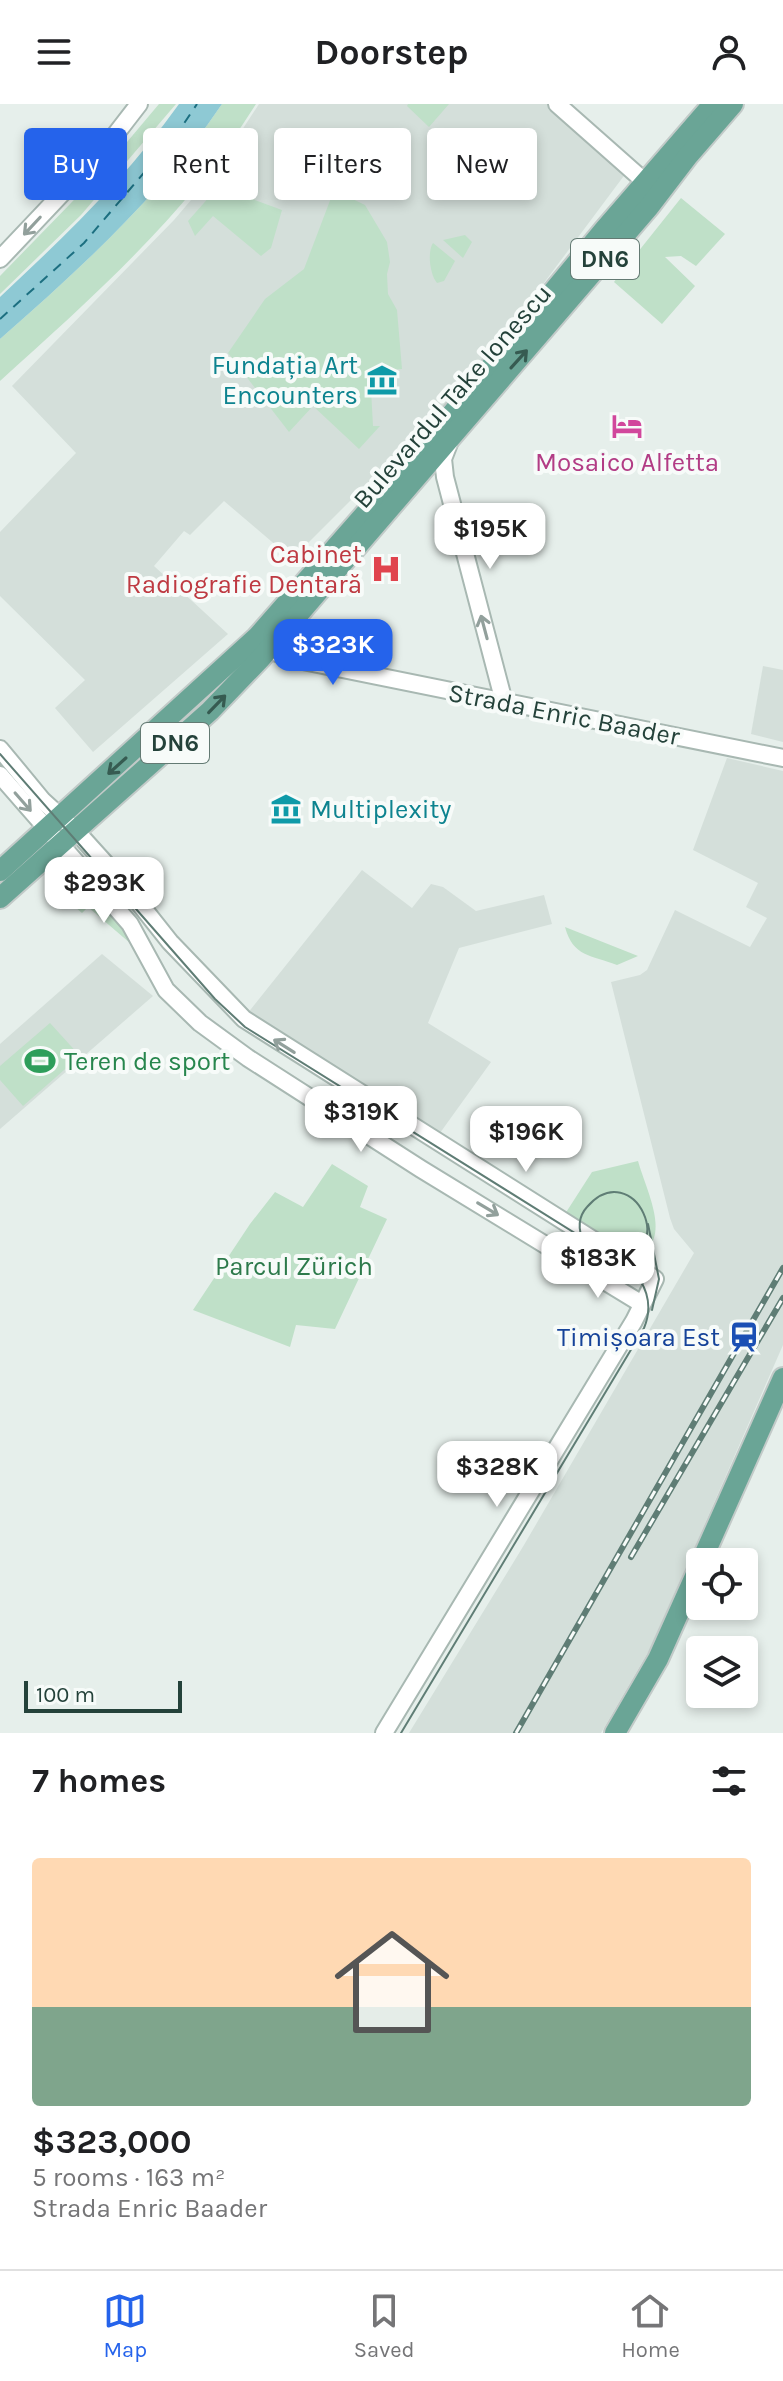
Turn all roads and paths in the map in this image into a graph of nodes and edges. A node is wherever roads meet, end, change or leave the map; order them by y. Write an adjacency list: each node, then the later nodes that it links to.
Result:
1 (139, 104): 6 (street, one-way to 6)
2 (557, 104): 5 (street)
3 (713, 104): 5 (main road, Bulevardul Take Ionescu / DN6)
4 (733, 104): 5 (main road, Bulevardul Take Ionescu / DN6)
5 (652, 187): 7 (main road, Bulevardul Take Ionescu / DN6, one-way to 5); 8 (main road, Bulevardul Take Ionescu / DN6)
6 (0, 259)
7 (452, 436): 8 (main road, Bulevardul Take Ionescu / DN6); 9 (street, one-way to 7)
8 (262, 643): 9 (street, Strada Enric Baader); 13 (main road, Bulevardul Take Ionescu / DN6, one-way to 13); 14 (main road, Bulevardul Take Ionescu / DN6, one-way to 8)
9 (497, 701): 11 (street, Strada Enric Baader)
10 (0, 749): 13 (street)
11 (783, 758)
12 (0, 775): 13 (street, one-way to 13)
13 (56, 830): 14 (main road, Bulevardul Take Ionescu / DN6); 15 (main road, DN6); 16 (main road, DN6); 17 (street, one-way to 17)
14 (77, 832): 17 (street, one-way to 14)
15 (0, 871)
16 (0, 898)
17 (642, 1304): 21 (street)
18 (783, 1378): 19 (main road)
19 (708, 1548)
20 (686, 1597): 22 (main road)
21 (384, 1733)
22 (615, 1733)

